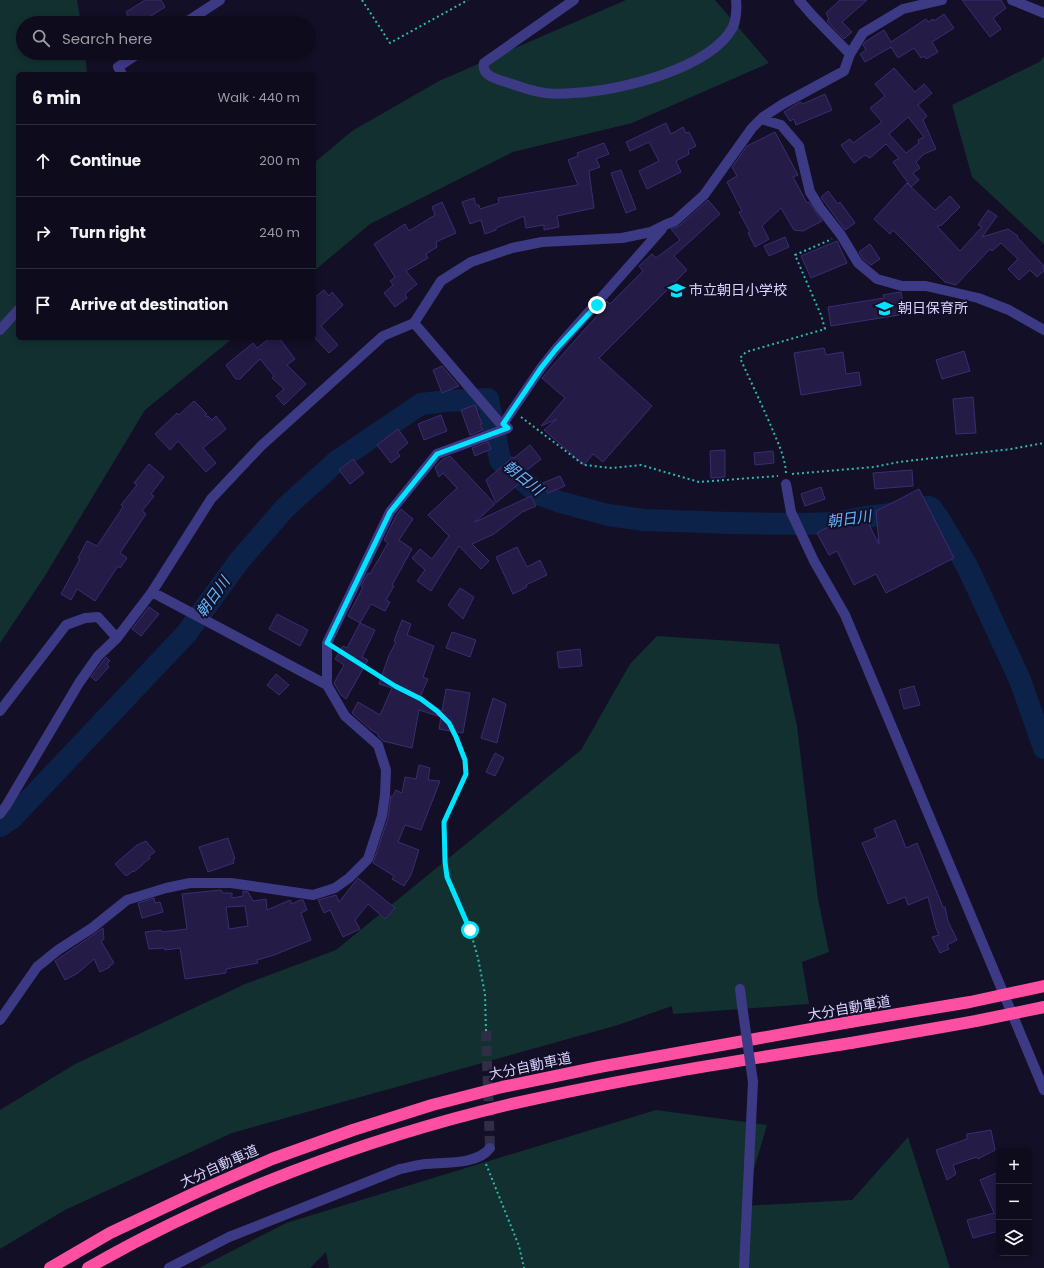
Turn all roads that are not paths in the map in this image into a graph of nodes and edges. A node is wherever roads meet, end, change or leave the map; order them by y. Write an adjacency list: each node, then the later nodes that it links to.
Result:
1 (220, 0): 8 (street)
2 (574, 0): 3 (street)
3 (736, 0)
4 (799, 0): 9 (street)
5 (942, 0): 9 (street)
6 (1012, 0): 7 (street)
7 (1044, 13)
8 (196, 16)
9 (850, 54): 12 (street)
10 (128, 60): 11 (street)
11 (121, 72)
12 (761, 119): 13 (street); 17 (street)
13 (667, 224): 15 (street); 18 (street)
14 (16, 312): 16 (street)
15 (414, 322): 18 (street); 20 (street)
16 (0, 330)
17 (1044, 330)
18 (503, 424): 22 (street)
19 (786, 480): 29 (street)
20 (152, 592): 21 (street); 22 (street)
21 (117, 638): 23 (street); 24 (street)
22 (327, 686): 28 (street)
23 (0, 711)
24 (0, 814)
25 (1044, 986): 31 (highway, 大分自動車道, bridge)
26 (740, 989): 34 (street, bridge)
27 (1044, 1007): 32 (highway, bridge)
28 (0, 1019)
29 (1044, 1090)
30 (486, 1152): 33 (street)
31 (50, 1268)
32 (88, 1268)
33 (168, 1268)
34 (744, 1268)

